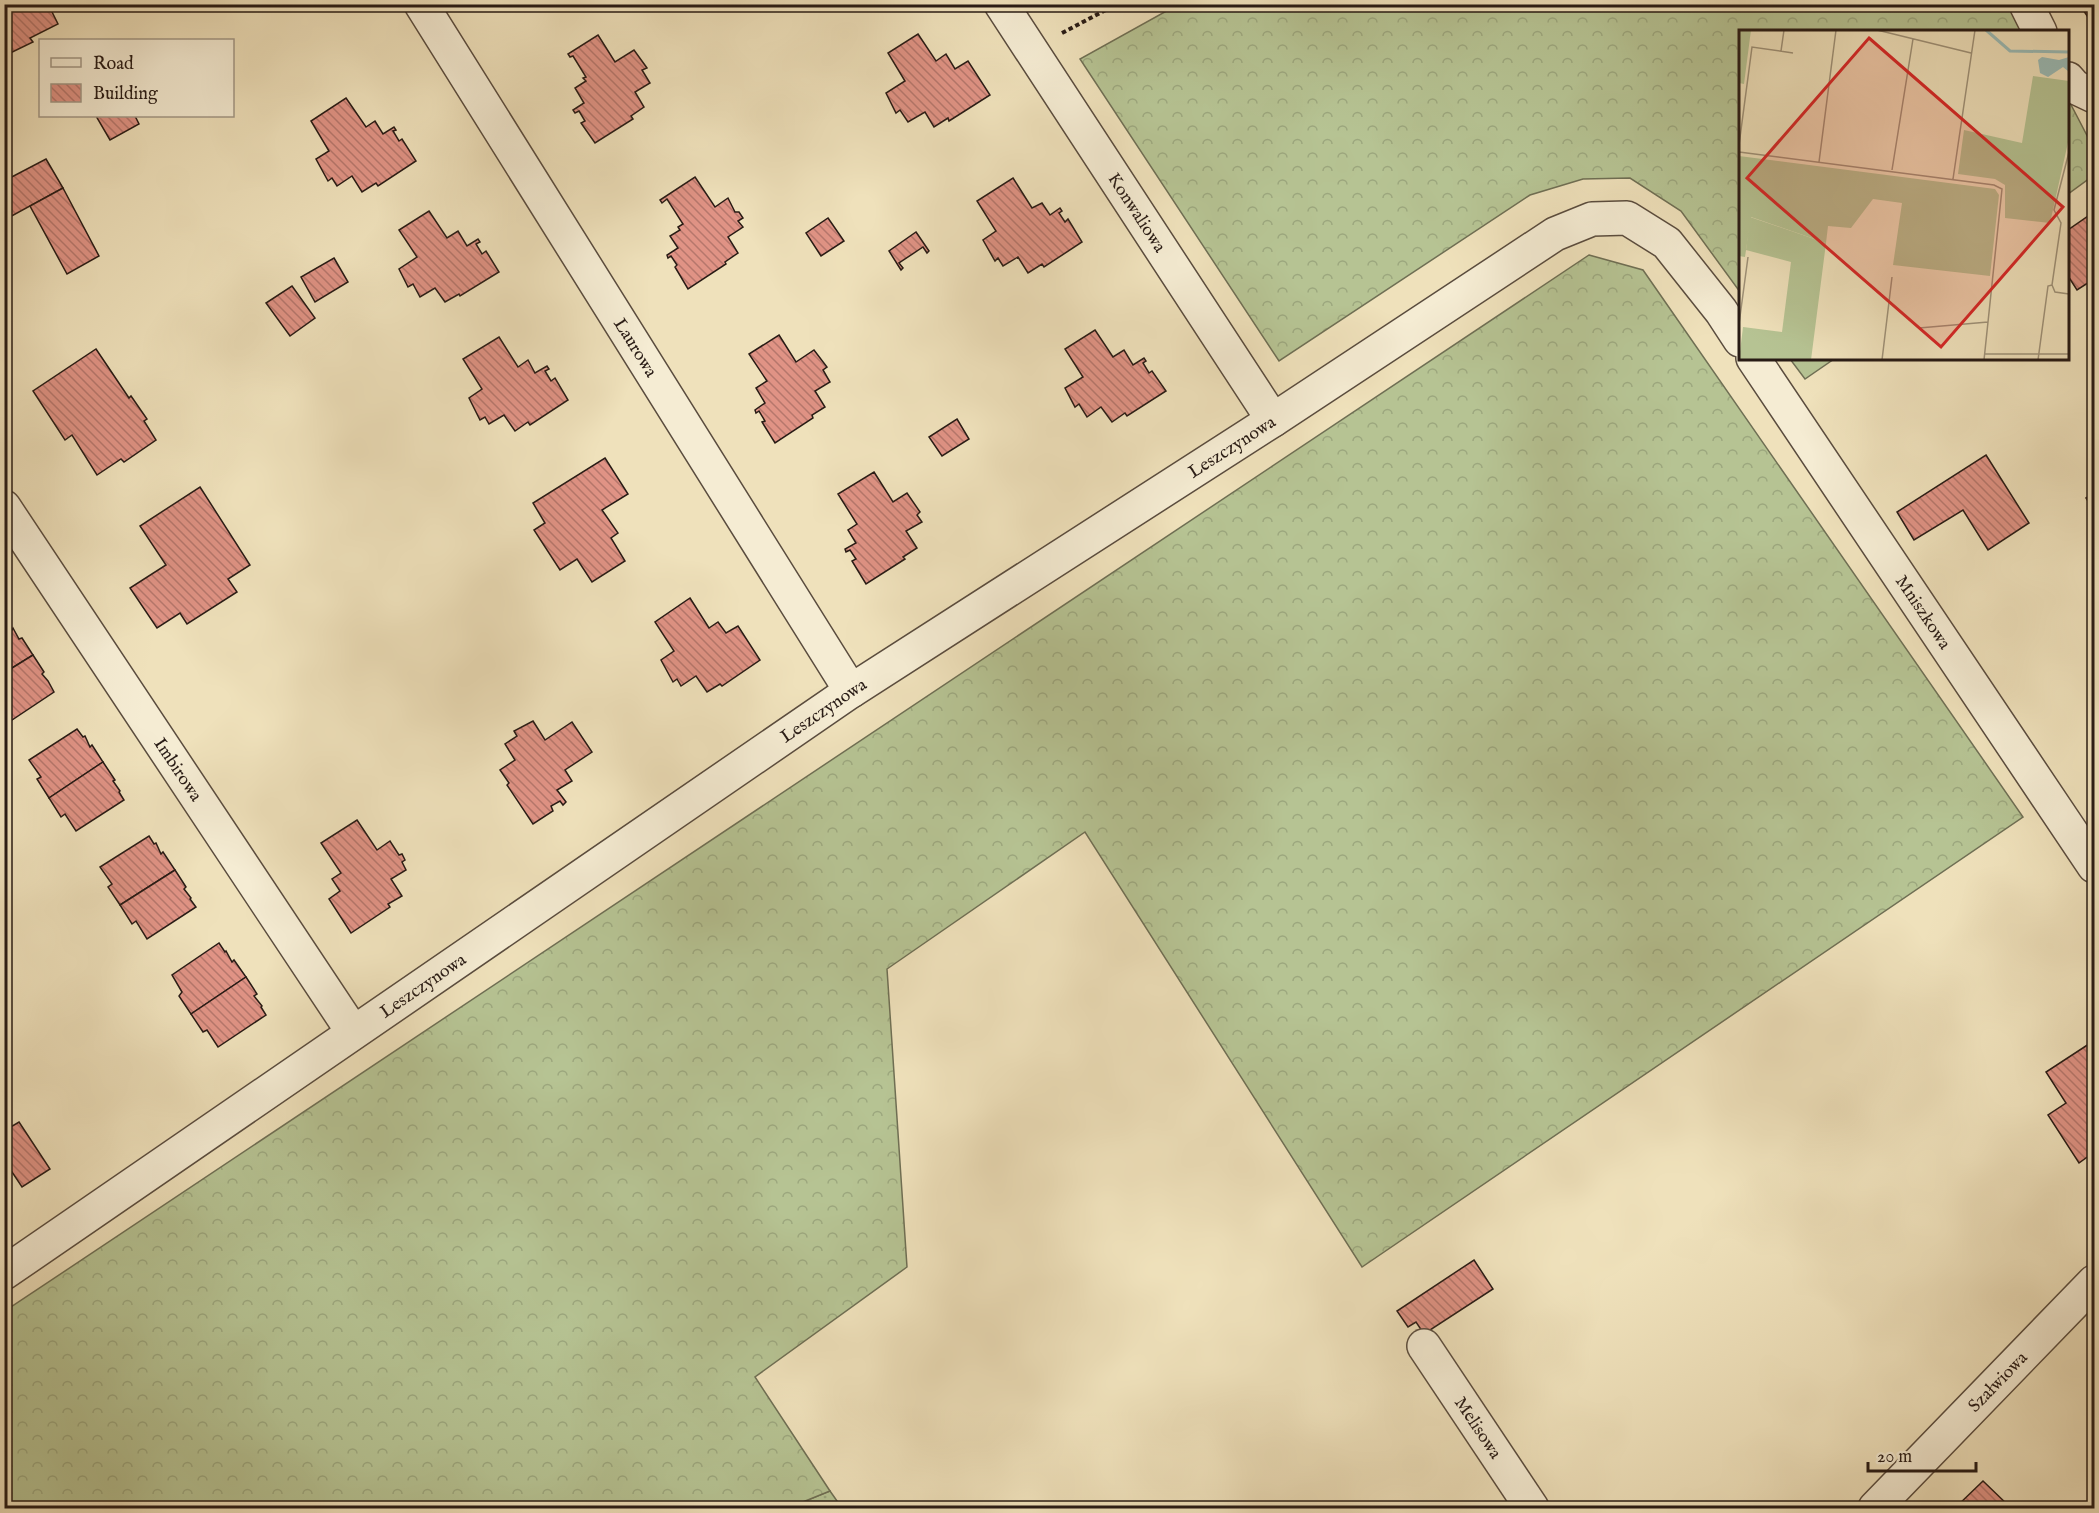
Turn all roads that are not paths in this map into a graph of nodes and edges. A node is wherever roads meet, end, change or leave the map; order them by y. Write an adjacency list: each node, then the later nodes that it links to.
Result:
1 (421, 4): 11 (street, Laurowa)
2 (1001, 4): 9 (street, Konwaliowa)
3 (2026, 4): 4 (street)
4 (2039, 30)
5 (2069, 81): 6 (street)
6 (2094, 96)
7 (1739, 338): 9 (street, Leszczynowa)
8 (1754, 360): 12 (street, Mniszkowa)
9 (1273, 420): 11 (street, Leszczynowa)
10 (4, 507): 13 (street, Imbirowa)
11 (851, 691): 13 (street, Leszczynowa)
12 (2094, 866)
13 (353, 1032): 14 (street, Leszczynowa)
14 (4, 1273)
15 (2094, 1282): 18 (street, Szałwiowa)
16 (1424, 1346): 17 (street, Melisowa)
17 (1532, 1509)
18 (1875, 1509)

